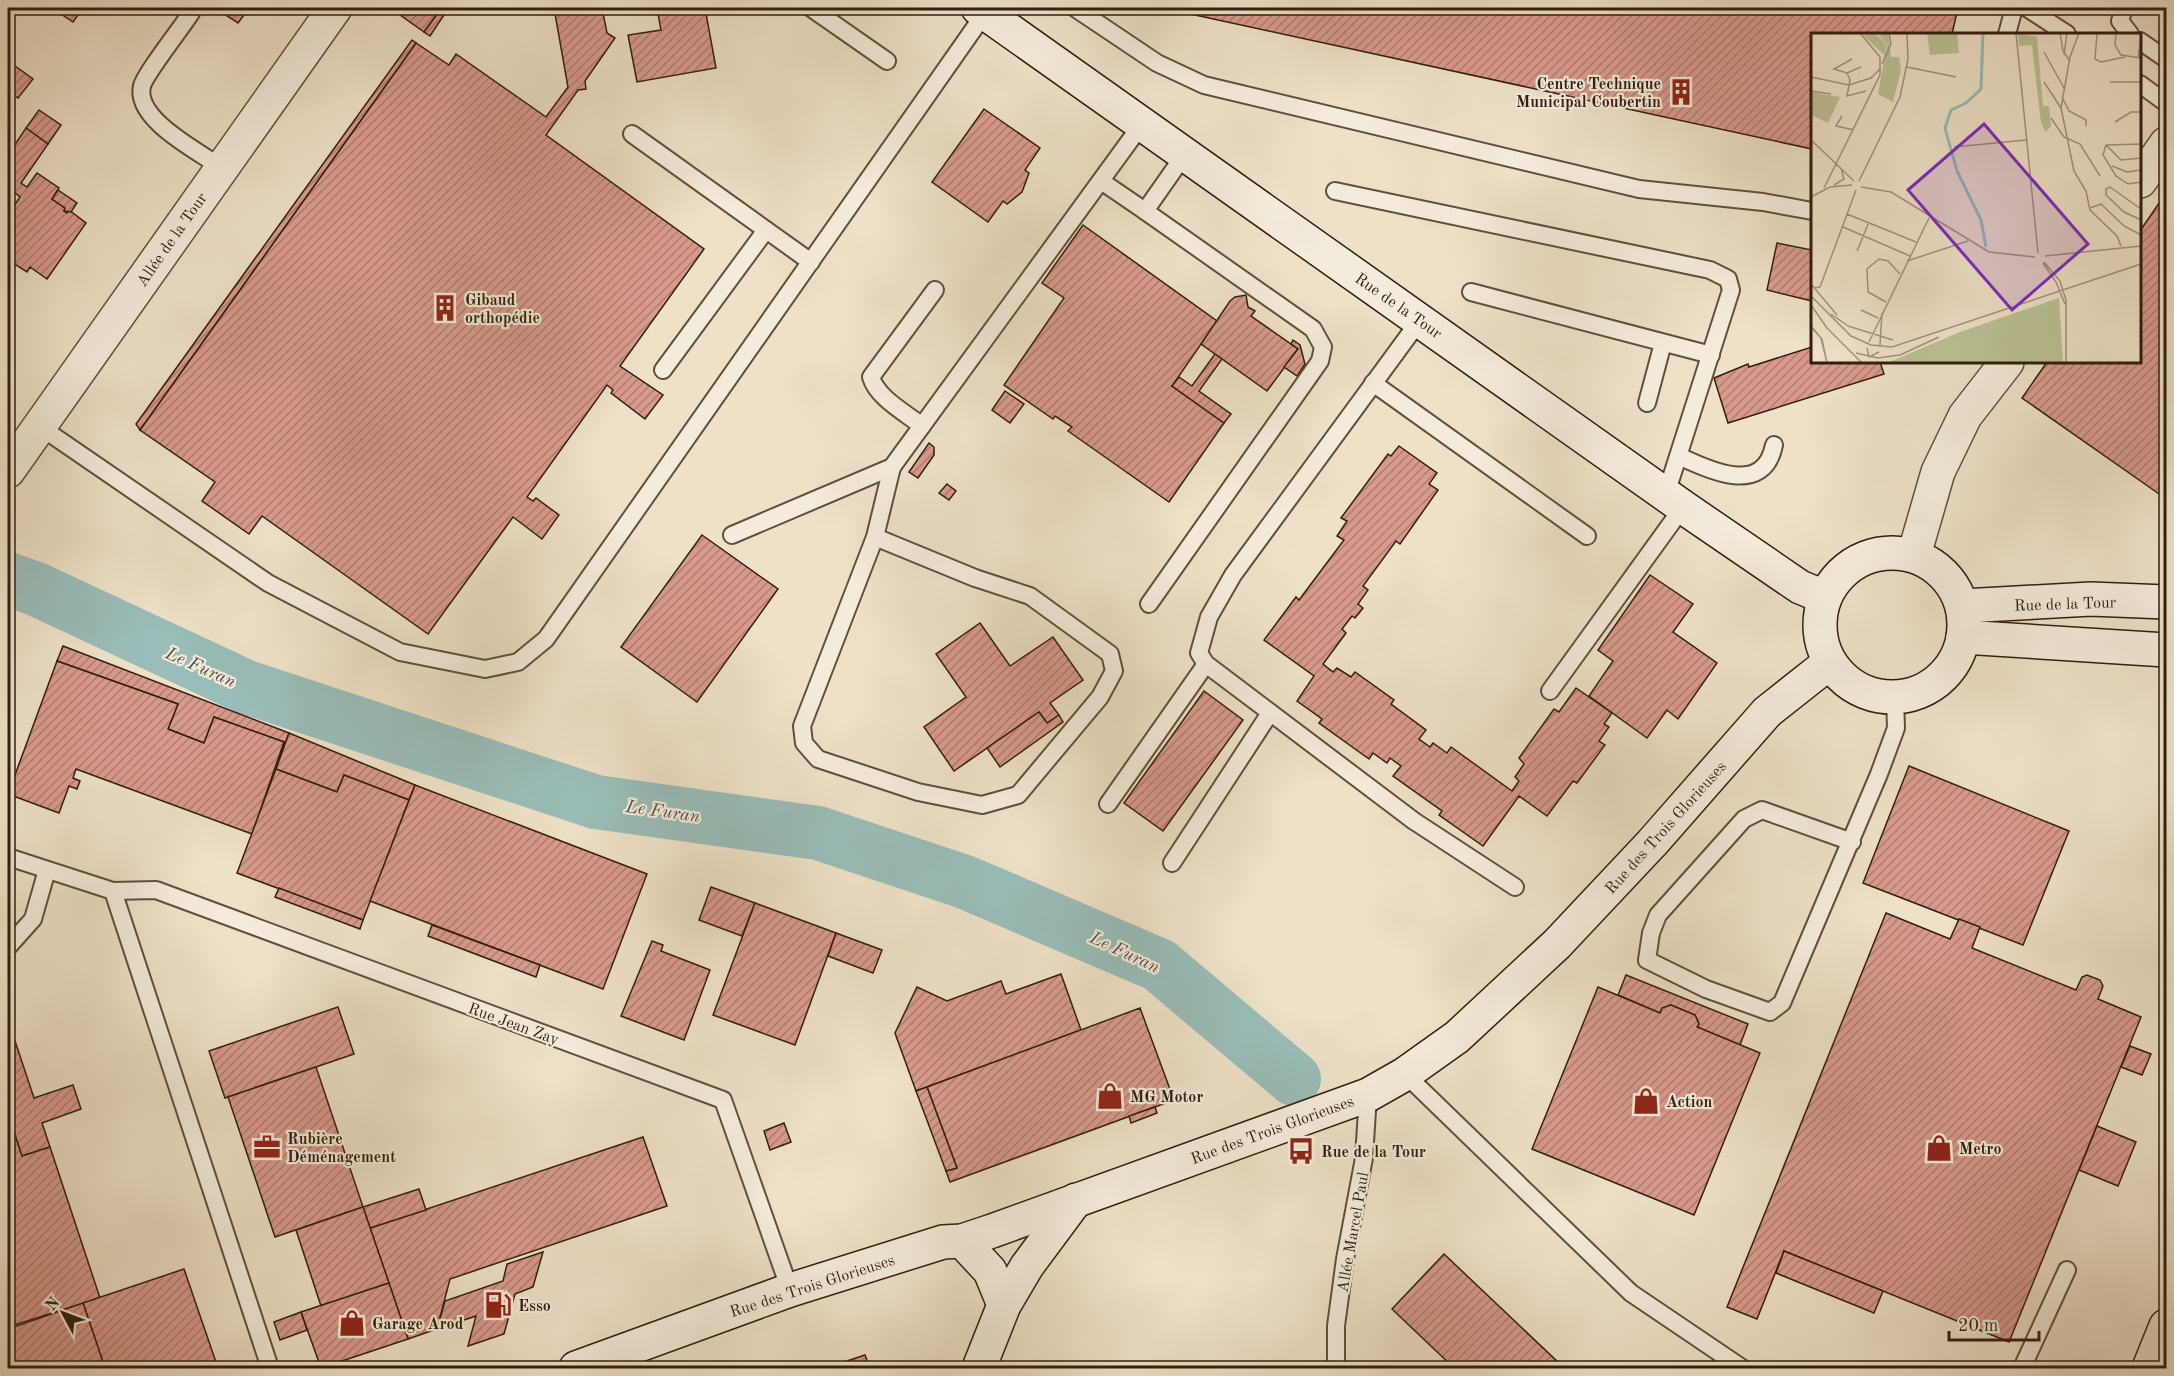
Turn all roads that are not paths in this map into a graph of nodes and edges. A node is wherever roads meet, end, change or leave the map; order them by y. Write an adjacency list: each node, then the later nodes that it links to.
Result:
1 (335, 8): 21 (street, Allée de la Tour)
2 (811, 8): 14 (lane)
3 (1075, 8): 25 (lane)
4 (2014, 8): 9 (lane)
5 (2027, 8): 10 (lane)
6 (2124, 8): 11 (lane)
7 (982, 10): 17 (street, Rue de la Tour); 28 (lane)
8 (191, 13): 21 (lane)
9 (2007, 33)
10 (2065, 33)
11 (2129, 33)
12 (2141, 42): 13 (lane)
13 (2166, 59)
14 (887, 61)
15 (2141, 85): 16 (lane)
16 (2166, 103)
17 (1142, 124): 20 (street, Rue de la Tour); 23 (lane)
18 (632, 134): 27 (lane)
19 (2166, 144): 22 (street)
20 (1185, 154): 26 (lane); 31 (street, Rue de la Tour)
21 (222, 168): 38 (street, Allée de la Tour)
22 (2141, 178)
23 (1101, 181): 26 (lane); 39 (lane)
24 (1335, 191): 33 (lane)
25 (1811, 211)
26 (1145, 212): 51 (lane)
27 (766, 230): 28 (lane); 35 (lane)
28 (811, 262): 38 (lane)
29 (935, 290): 39 (lane)
30 (1471, 292): 32 (lane)
31 (1420, 320): 36 (lane); 44 (street, Rue de la Tour)
32 (1663, 343): 33 (lane); 37 (lane)
33 (1711, 356): 41 (lane)
34 (2006, 363): 48 (street)
35 (663, 370)
36 (1373, 383): 46 (lane); 55 (lane)
37 (1647, 403)
38 (39, 426): 43 (street, Allée de la Tour)
39 (922, 426): 42 (lane)
40 (1774, 445): 41 (lane)
41 (1679, 456): 44 (lane)
42 (892, 467): 45 (lane); 47 (lane)
43 (8, 471)
44 (1675, 500): 49 (street, Rue de la Tour); 56 (lane)
45 (732, 535)
46 (1587, 536)
47 (875, 537): 47 (lane)
48 (1914, 555): 49 (street); 52 (street)
49 (1824, 597): 54 (street)
50 (2166, 602): 52 (street, Rue de la Tour)
51 (1149, 604)
52 (1963, 622): 53 (street, Rue de la Tour); 57 (street)
53 (2166, 650)
54 (1829, 663): 57 (street); 67 (street, Rue des Trois Glorieuses)
55 (1206, 664): 58 (lane); 59 (lane)
56 (1550, 691)
57 (1895, 698): 60 (lane)
58 (1270, 713): 62 (lane); 64 (lane)
59 (1108, 804)
60 (1851, 842): 60 (lane)
61 (8, 857): 63 (lane, Rue Jean Zay)
62 (1172, 863)
63 (47, 870): 65 (lane, Rue Jean Zay); 66 (lane)
64 (1515, 887)
65 (113, 891): 72 (lane, Rue Jean Zay); 75 (lane)
66 (8, 946)
67 (1405, 1074): 68 (street, Rue des Trois Glorieuses); 79 (lane)
68 (1368, 1095): 69 (street, Rue des Trois Glorieuses); 78 (lane, Allée Marcel Paul)
69 (1076, 1200): 70 (street, Rue des Trois Glorieuses); 73 (street)
70 (962, 1241): 72 (street, Rue des Trois Glorieuses); 73 (street)
71 (2067, 1270): 80 (lane)
72 (790, 1290): 76 (street, Rue des Trois Glorieuses)
73 (1004, 1305): 77 (street)
74 (2166, 1326): 81 (highway)
75 (270, 1368)
76 (576, 1368)
77 (979, 1368)
78 (1336, 1368)
79 (1742, 1368)
80 (2022, 1368)
81 (2149, 1368)

